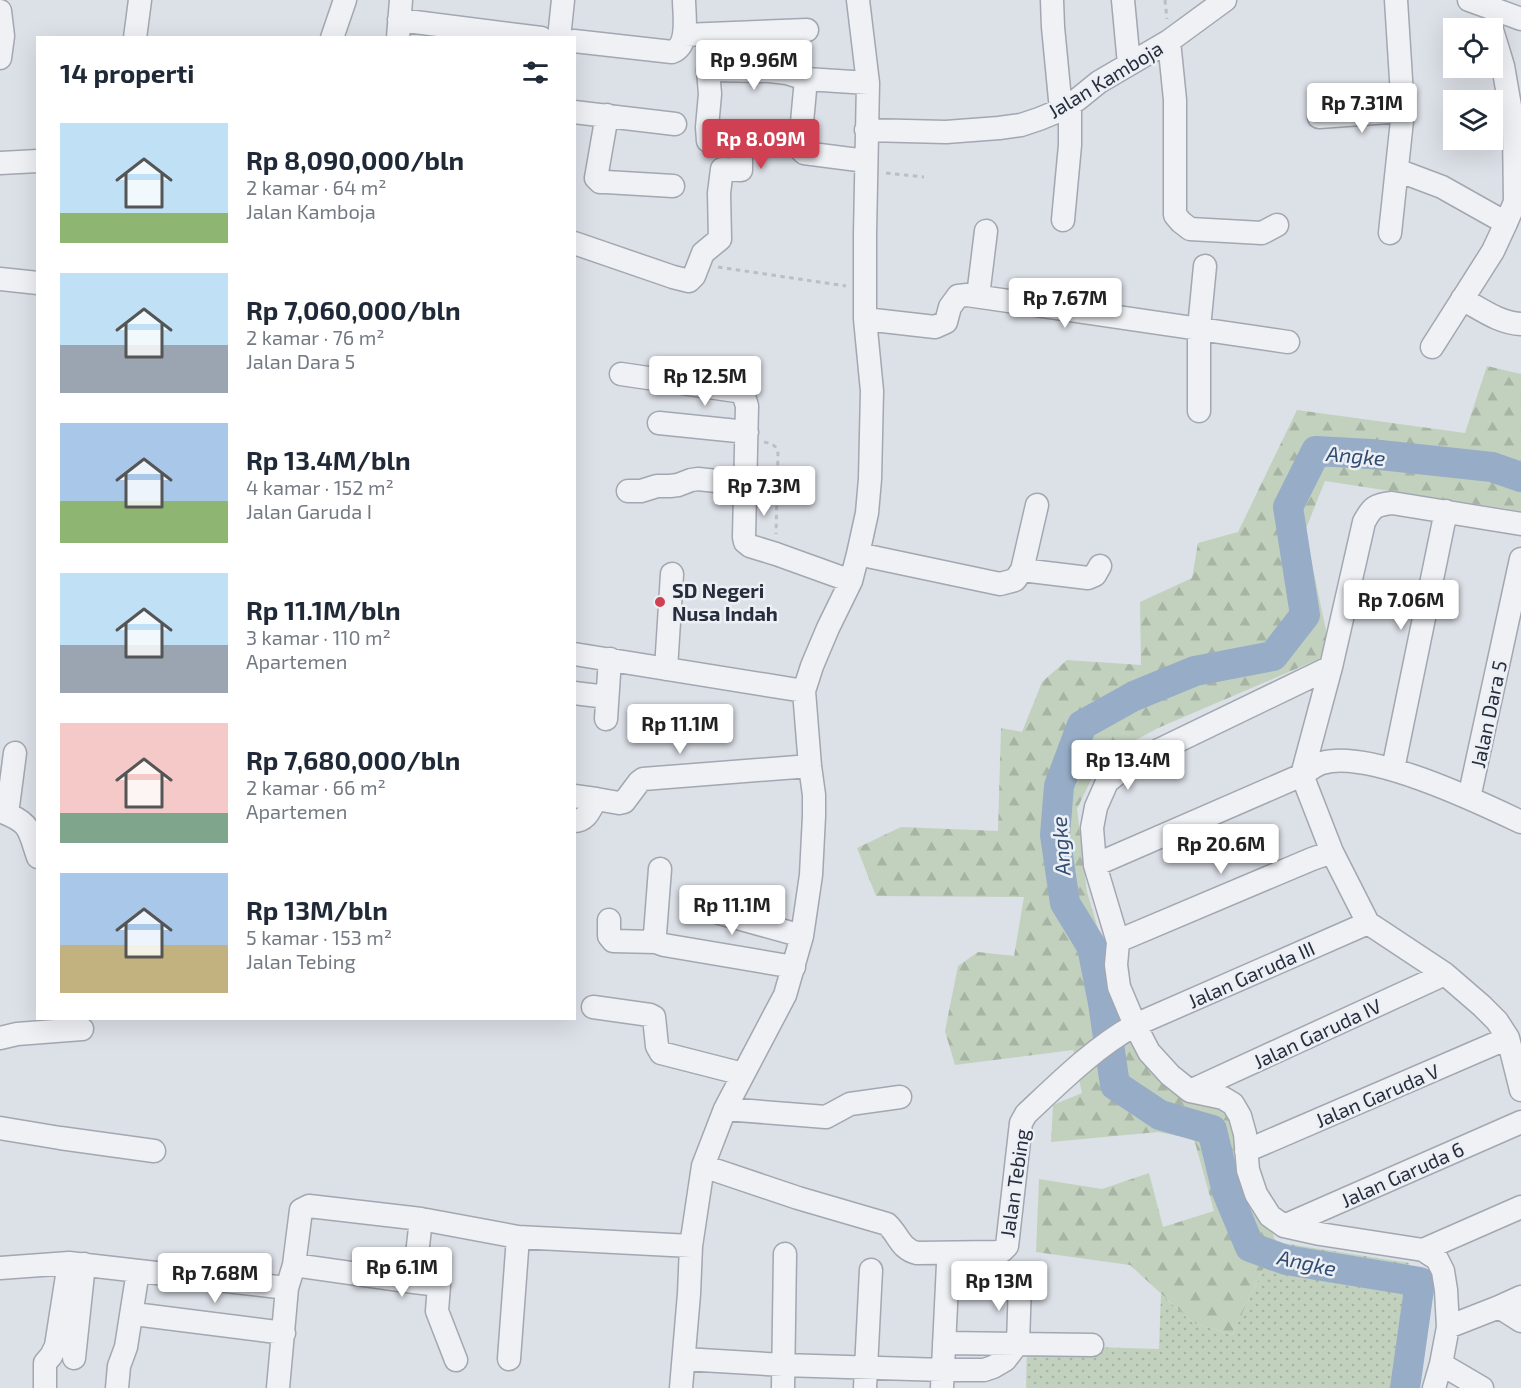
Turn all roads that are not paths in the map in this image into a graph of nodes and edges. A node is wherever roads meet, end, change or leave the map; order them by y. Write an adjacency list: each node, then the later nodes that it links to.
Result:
1 (140, 0): 17 (street)
2 (345, 0): 18 (street)
3 (563, 0): 20 (street)
4 (684, 0): 16 (street)
5 (858, 0): 27 (street)
6 (1052, 0): 28 (street)
7 (1123, 0): 24 (street)
8 (1225, 0): 22 (street, Jalan Kamboja)
9 (1396, 0): 29 (street)
10 (1477, 3): 12 (street); 14 (street)
11 (0, 11): 23 (street)
12 (1486, 18)
13 (400, 19): 19 (street)
14 (1521, 19)
15 (807, 30): 16 (street)
16 (684, 35): 21 (street)
17 (135, 36)
18 (334, 36)
19 (526, 36)
20 (558, 36)
21 (576, 41)
22 (1169, 41): 24 (street, Jalan Kamboja); 42 (street)
23 (0, 58)
24 (1129, 64): 28 (street, Jalan Kamboja)
25 (1503, 66): 41 (street)
26 (806, 79): 27 (street); 37 (street); 45 (street)
27 (868, 83): 34 (street)
28 (1065, 107): 34 (street, Jalan Kamboja); 40 (street)
29 (1403, 111): 32 (street); 38 (street)
30 (576, 112): 31 (street)
31 (607, 115): 33 (street); 39 (street)
32 (1319, 117)
33 (675, 124)
34 (866, 130): 37 (street)
35 (36, 161): 36 (street)
36 (0, 163)
37 (866, 166): 51 (street)
38 (1397, 170): 41 (street); 44 (street)
39 (673, 186)
40 (1063, 220)
41 (1506, 223): 50 (street)
42 (1277, 225)
43 (986, 231): 49 (street)
44 (1390, 233)
45 (576, 244)
46 (1205, 266): 53 (street)
47 (0, 279): 48 (street)
48 (36, 283)
49 (978, 296): 51 (street); 53 (street)
50 (1462, 299): 52 (street); 55 (street)
51 (865, 319): 65 (street)
52 (1521, 324)
53 (1199, 328): 54 (street); 57 (street)
54 (1288, 342)
55 (1432, 347)
56 (621, 374): 59 (street)
57 (1198, 411)
58 (659, 423): 59 (street)
59 (747, 435): 60 (street)
60 (745, 484): 61 (street); 70 (street)
61 (628, 491)
62 (1037, 505): 68 (street)
63 (1446, 511): 64 (street); 73 (street); 79 (street)
64 (1521, 524)
65 (858, 554): 68 (street); 70 (street)
66 (1521, 559): 82 (street, Jalan Dara 5)
67 (1100, 566): 68 (street)
68 (1022, 570)
69 (672, 574): 74 (street)
70 (851, 581): 75 (street)
71 (576, 654): 72 (street)
72 (610, 659): 74 (street); 76 (street)
73 (1331, 667): 80 (street); 88 (street)
74 (666, 669): 75 (street)
75 (804, 691): 78 (street)
76 (576, 694)
77 (15, 753): 83 (street)
78 (810, 766): 81 (street); 93 (street)
79 (1393, 769): 80 (street); 82 (street)
80 (1302, 776): 87 (street); 88 (street)
81 (585, 798): 84 (street)
82 (1469, 798): 85 (street)
83 (3, 813): 86 (street)
84 (576, 821)
85 (1521, 822)
86 (36, 852)
87 (1332, 852): 92 (street); 95 (street)
88 (1095, 865): 95 (street)
89 (660, 869): 94 (street)
90 (698, 907): 93 (street)
91 (609, 920): 94 (street)
92 (1368, 923): 97 (street); 100 (street, Jalan Garuda III)
93 (802, 936): 96 (street)
94 (656, 942): 96 (street)
95 (1118, 942): 100 (street)
96 (794, 966): 103 (street)
97 (1445, 974): 102 (street); 105 (street, Jalan Garuda IV)
98 (593, 1007): 103 (street)
99 (82, 1029): 101 (street)
100 (1126, 1030): 105 (street); 112 (street, Jalan Tebing)
101 (0, 1038)
102 (1508, 1038): 104 (street); 111 (street, Jalan Garuda V)
103 (743, 1074): 107 (street)
104 (1521, 1090)
105 (1190, 1091): 111 (street)
106 (900, 1097): 107 (street)
107 (725, 1109): 112 (street)
108 (1521, 1122): 115 (street, Jalan Garuda 6)
109 (0, 1128): 110 (street)
110 (154, 1150)
111 (1246, 1151): 115 (street)
112 (704, 1166): 117 (street)
113 (1521, 1207): 118 (street)
114 (421, 1219): 116 (street); 122 (street); 126 (street)
115 (1284, 1226): 118 (street)
116 (518, 1237): 117 (street); 139 (street)
117 (690, 1246): 140 (street)
118 (1423, 1250): 133 (street)
119 (785, 1254): 143 (street)
120 (76, 1264): 123 (street); 125 (street); 138 (street); 146 (street)
121 (948, 1264): 135 (street)
122 (294, 1265): 126 (street); 128 (street)
123 (0, 1268)
124 (871, 1270): 144 (street)
125 (138, 1271): 128 (street); 147 (street)
126 (414, 1282): 141 (street)
127 (1020, 1283): 136 (street)
128 (287, 1288): 134 (street)
129 (1521, 1297): 130 (street)
130 (1499, 1308): 132 (street); 133 (street)
131 (142, 1315): 134 (street)
132 (1521, 1321)
133 (1448, 1327): 142 (street)
134 (284, 1333): 148 (street)
135 (944, 1343): 136 (street); 145 (street)
136 (1018, 1343): 137 (street); 145 (street)
137 (1092, 1345)
138 (74, 1358)
139 (508, 1359)
140 (684, 1359): 143 (street); 149 (street)
141 (456, 1360)
142 (1441, 1364): 151 (street); 152 (street)
143 (783, 1365): 144 (street); 150 (street)
144 (866, 1377): 145 (street)
145 (942, 1379)
146 (45, 1388)
147 (117, 1388)
148 (278, 1388)
149 (681, 1388)
150 (783, 1388)
151 (1434, 1388)
152 (1482, 1388)

